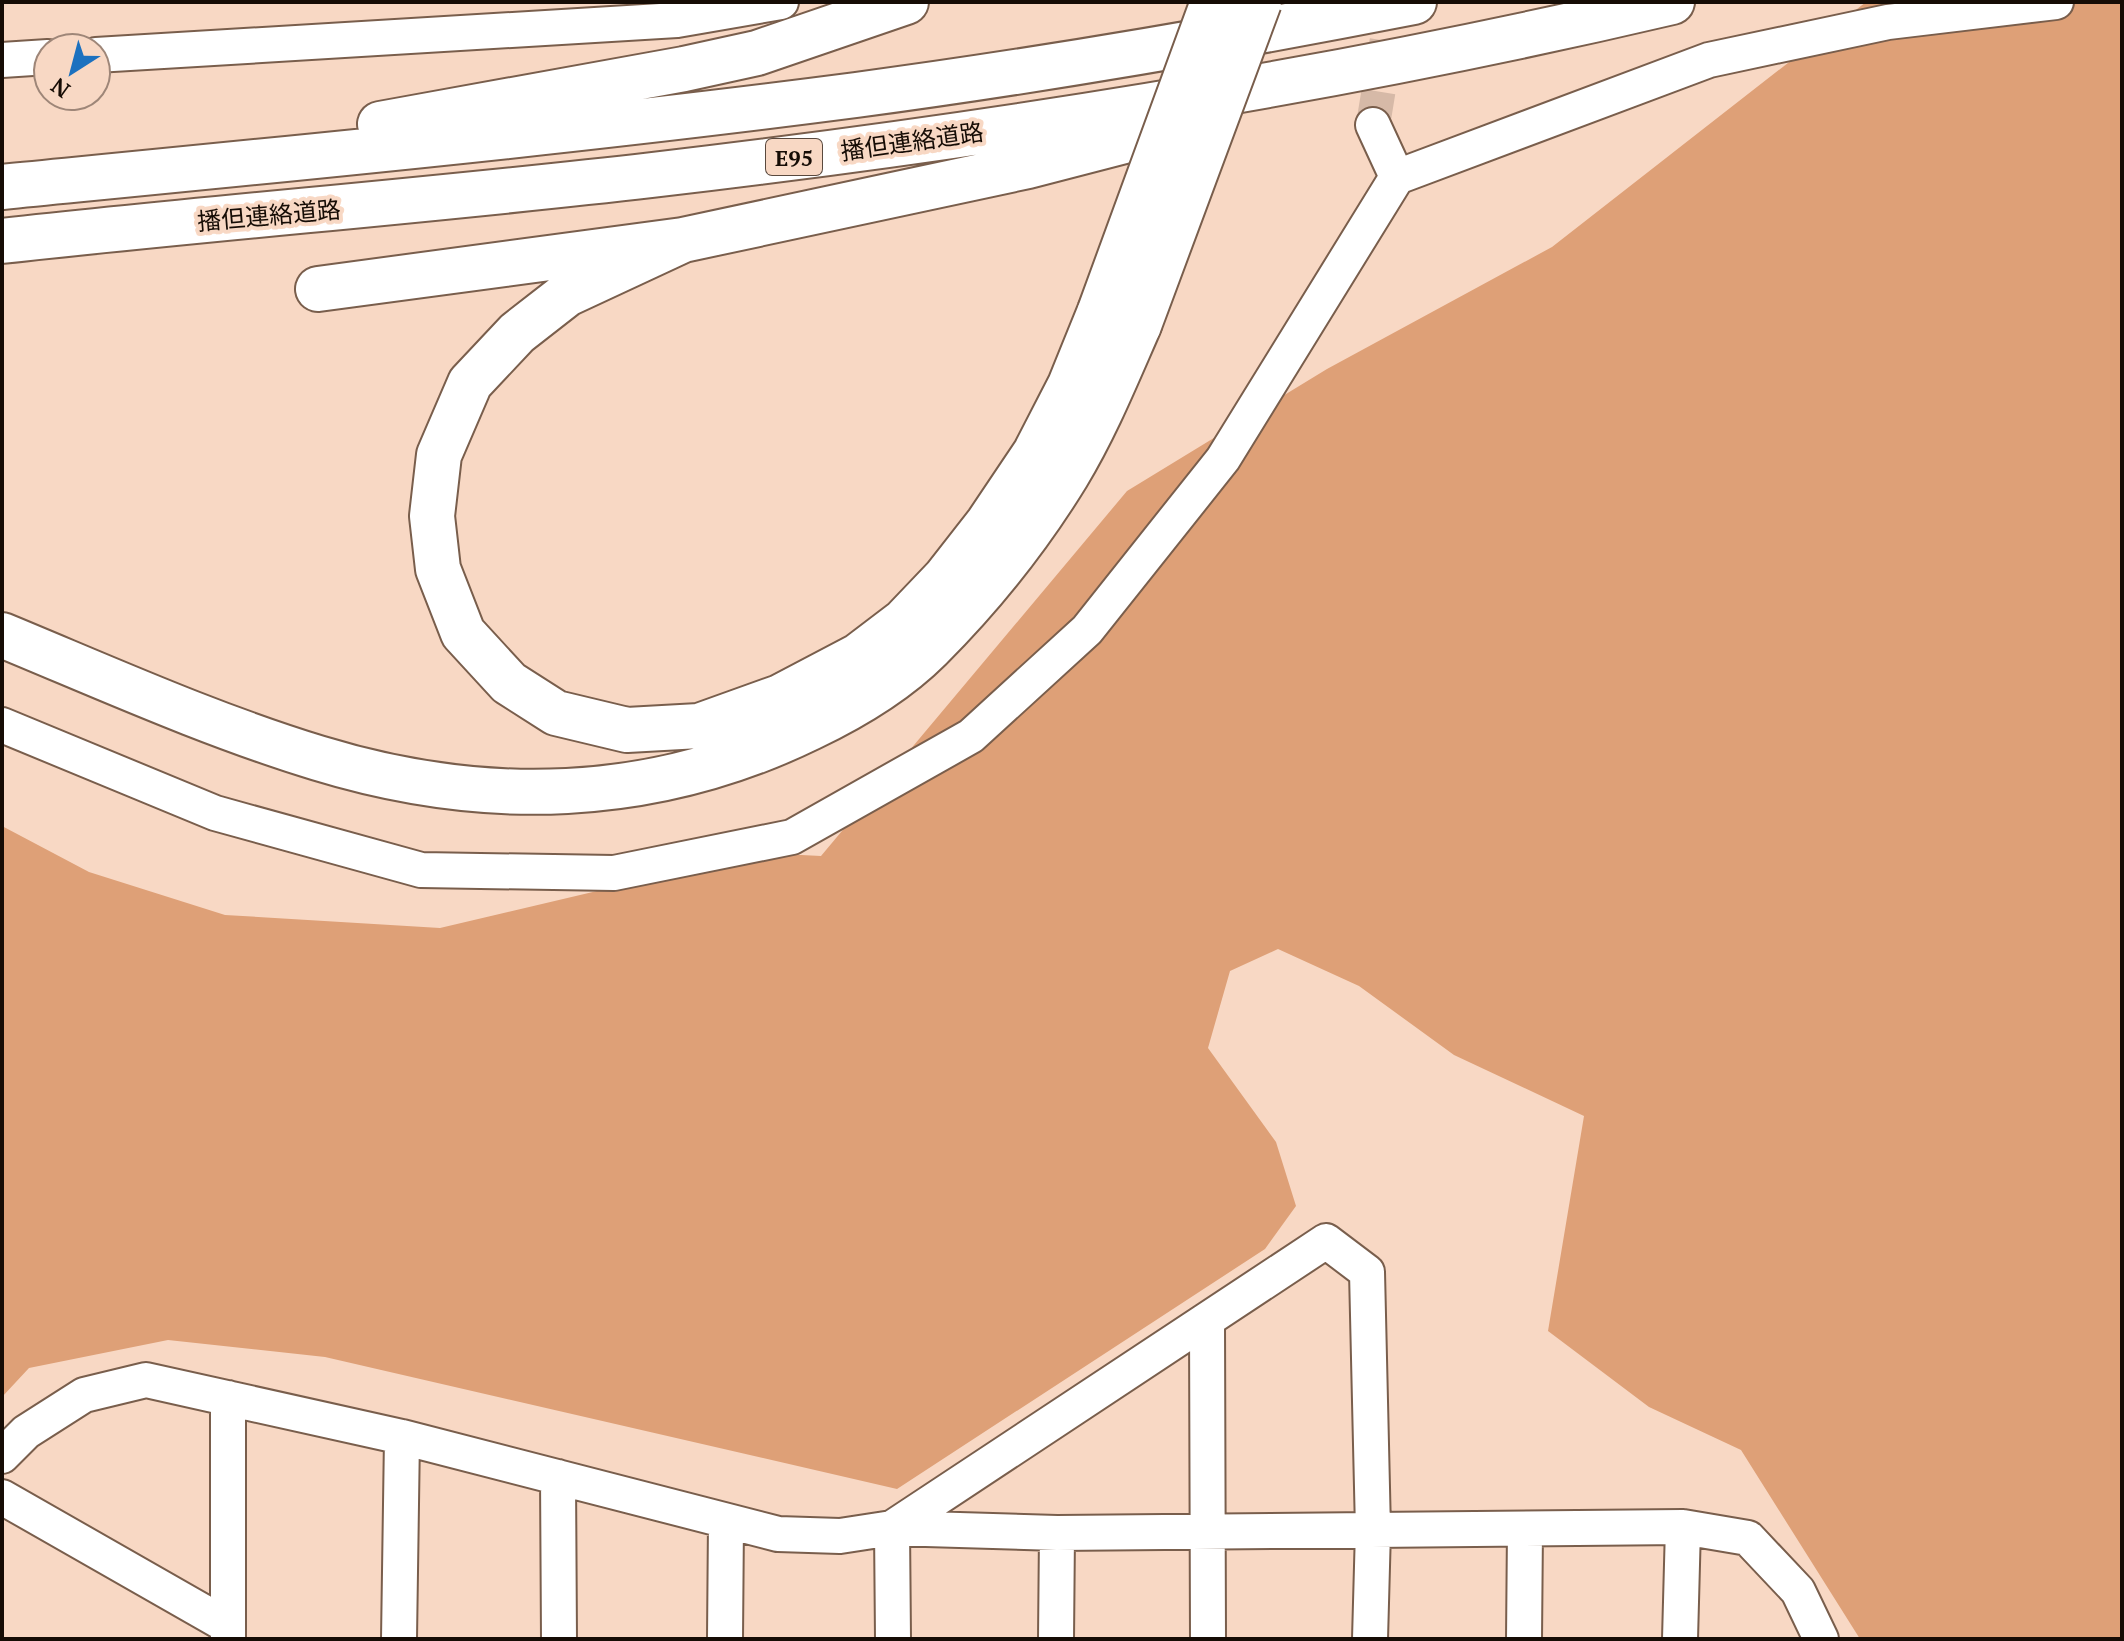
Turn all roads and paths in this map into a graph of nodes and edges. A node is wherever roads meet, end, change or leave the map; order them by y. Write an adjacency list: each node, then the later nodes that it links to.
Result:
1 (781, 2): 9 (street)
2 (906, 2): 14 (highway)
3 (1213, 2): 19 (highway, bridge)
4 (1259, 2): 19 (highway, bridge)
5 (1414, 2): 14 (highway, E95)
6 (1672, 2): 8 (highway, 播但連絡道路 / E95)
7 (2056, 2): 13 (street)
8 (1579, 24): 16 (highway); 17 (highway, 播但連絡道路 / E95)
9 (112, 54)
10 (32, 58): 11 (street)
11 (2, 60)
12 (1373, 125): 13 (street)
13 (1397, 177): 21 (street)
14 (54, 182): 15 (highway, E95)
15 (2, 187)
16 (683, 240): 18 (highway); 19 (highway)
17 (2, 241)
18 (318, 289)
19 (1120, 318): 20 (highway)
20 (2, 635)
21 (2, 725)
22 (1207, 1322): 30 (street); 32 (street); 33 (street)
23 (228, 1398): 24 (street); 25 (street); 35 (street)
24 (402, 1437): 26 (street); 36 (street)
25 (2, 1456)
26 (558, 1477): 28 (street); 37 (street)
27 (2, 1497): 35 (street)
28 (726, 1521): 30 (street); 38 (street)
29 (1683, 1527): 31 (street); 44 (street); 45 (street)
30 (892, 1528): 34 (street); 39 (street)
31 (1525, 1529): 32 (street); 43 (street)
32 (1373, 1530): 33 (street); 42 (street)
33 (1208, 1531): 34 (street); 41 (street)
34 (1057, 1533): 40 (street)
35 (228, 1633)
36 (399, 1639)
37 (559, 1639)
38 (725, 1639)
39 (893, 1639)
40 (1056, 1639)
41 (1208, 1639)
42 (1370, 1639)
43 (1524, 1639)
44 (1680, 1639)
45 (1821, 1639)

